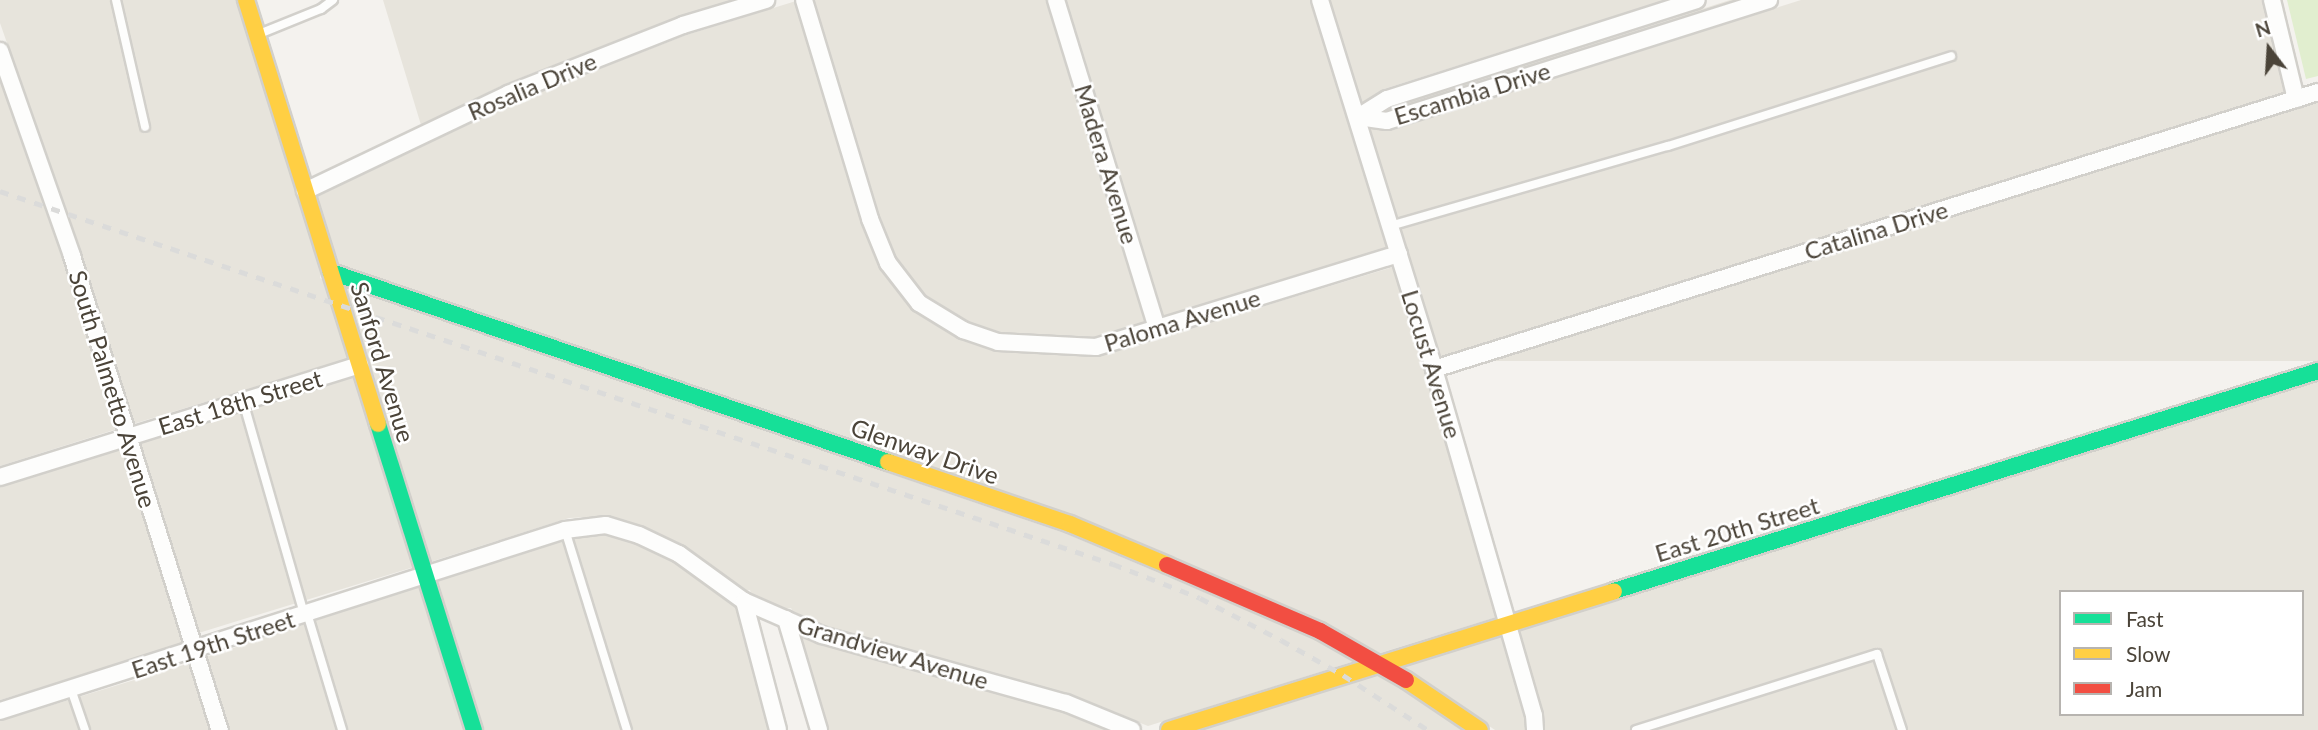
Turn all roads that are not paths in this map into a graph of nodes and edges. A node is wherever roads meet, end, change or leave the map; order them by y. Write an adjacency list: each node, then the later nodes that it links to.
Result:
1 (116, 0): 17 (lane)
2 (333, 0): 11 (lane)
3 (766, 0): 18 (street, Rosalia Drive)
4 (804, 0): 22 (street, Paloma Avenue)
5 (1056, 0): 22 (street, Madera Avenue)
6 (1320, 0): 16 (street, Locust Avenue)
7 (1697, 0): 16 (street, Escambia Drive)
8 (1769, 0): 16 (street, Escambia Drive)
9 (2272, 0): 15 (street)
10 (247, 4): 11 (street, Sanford Avenue)
11 (257, 35): 18 (street, Sanford Avenue)
12 (0, 51): 27 (street, South Palmetto Avenue)
13 (1951, 56): 19 (lane)
14 (2318, 92): 15 (street, Catalina Drive)
15 (2296, 99): 24 (street, Catalina Drive)
16 (1357, 117): 19 (street, Locust Avenue)
17 (145, 127)
18 (306, 191): 21 (street, Sanford Avenue)
19 (1390, 226): 20 (street, Locust Avenue)
20 (1399, 254): 22 (street, Paloma Avenue); 24 (street, Locust Avenue)
21 (331, 272): 23 (street, Sanford Avenue); 36 (street, Glenway Drive)
22 (1157, 329)
23 (360, 365): 26 (street, East 18th Street); 30 (street, Sanford Avenue)
24 (1434, 369): 34 (street, Locust Avenue)
25 (2318, 371): 34 (street, East 20th Street)
26 (243, 401): 27 (street, East 18th Street); 32 (lane)
27 (128, 436): 28 (street, East 18th Street); 35 (street, South Palmetto Avenue)
28 (0, 477)
29 (565, 530): 30 (street, Grandview Avenue); 31 (street, Grandview Avenue); 43 (lane)
30 (425, 574): 32 (street, East 19th Street); 42 (street, Sanford Avenue)
31 (744, 601): 33 (street, Grandview Avenue); 44 (street)
32 (306, 614): 35 (street, East 19th Street); 41 (lane)
33 (786, 619): 45 (street); 46 (street, Grandview Avenue)
34 (1508, 624): 36 (street, East 20th Street); 49 (street, Locust Avenue)
35 (195, 651): 37 (street, East 19th Street); 40 (street, South Palmetto Avenue)
36 (1380, 663): 47 (street, East 20th Street); 48 (street, Glenway Drive)
37 (71, 689): 38 (street, East 19th Street); 39 (lane)
38 (0, 710)
39 (85, 730)
40 (220, 730)
41 (342, 730)
42 (474, 730)
43 (627, 730)
44 (778, 730)
45 (820, 730)
46 (1132, 730)
47 (1169, 730)
48 (1480, 730)
49 (1535, 730)
50 (1636, 730): 51 (lane)
51 (1902, 730)

